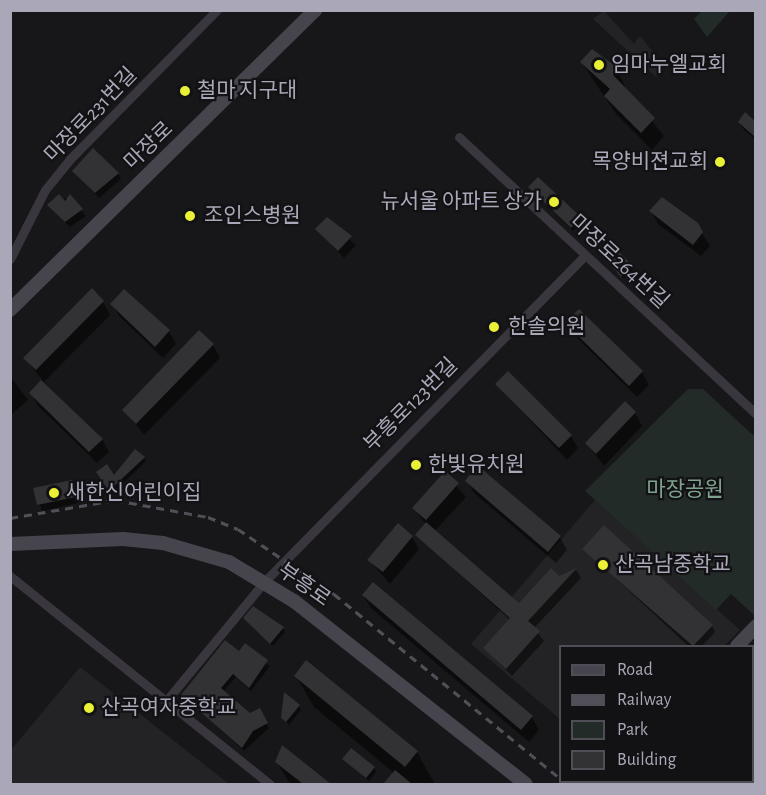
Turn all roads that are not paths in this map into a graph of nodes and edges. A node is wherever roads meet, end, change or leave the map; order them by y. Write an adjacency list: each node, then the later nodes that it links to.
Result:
1 (217, 10): 5 (street, 마장로231번길)
2 (315, 10): 6 (main road, 마장로)
3 (459, 137): 4 (street, 마장로264번길)
4 (585, 255): 7 (street, 마장로264번길); 10 (street, 부흥로123번길)
5 (10, 259)
6 (10, 310)
7 (756, 414)
8 (10, 544): 10 (main road, 부흥로)
9 (10, 576): 13 (street)
10 (264, 582): 13 (street, 부흥로123번길); 15 (main road, 부흥로)
11 (756, 626): 12 (main road)
12 (738, 645)
13 (166, 701): 14 (street)
14 (270, 784)
15 (526, 784)

